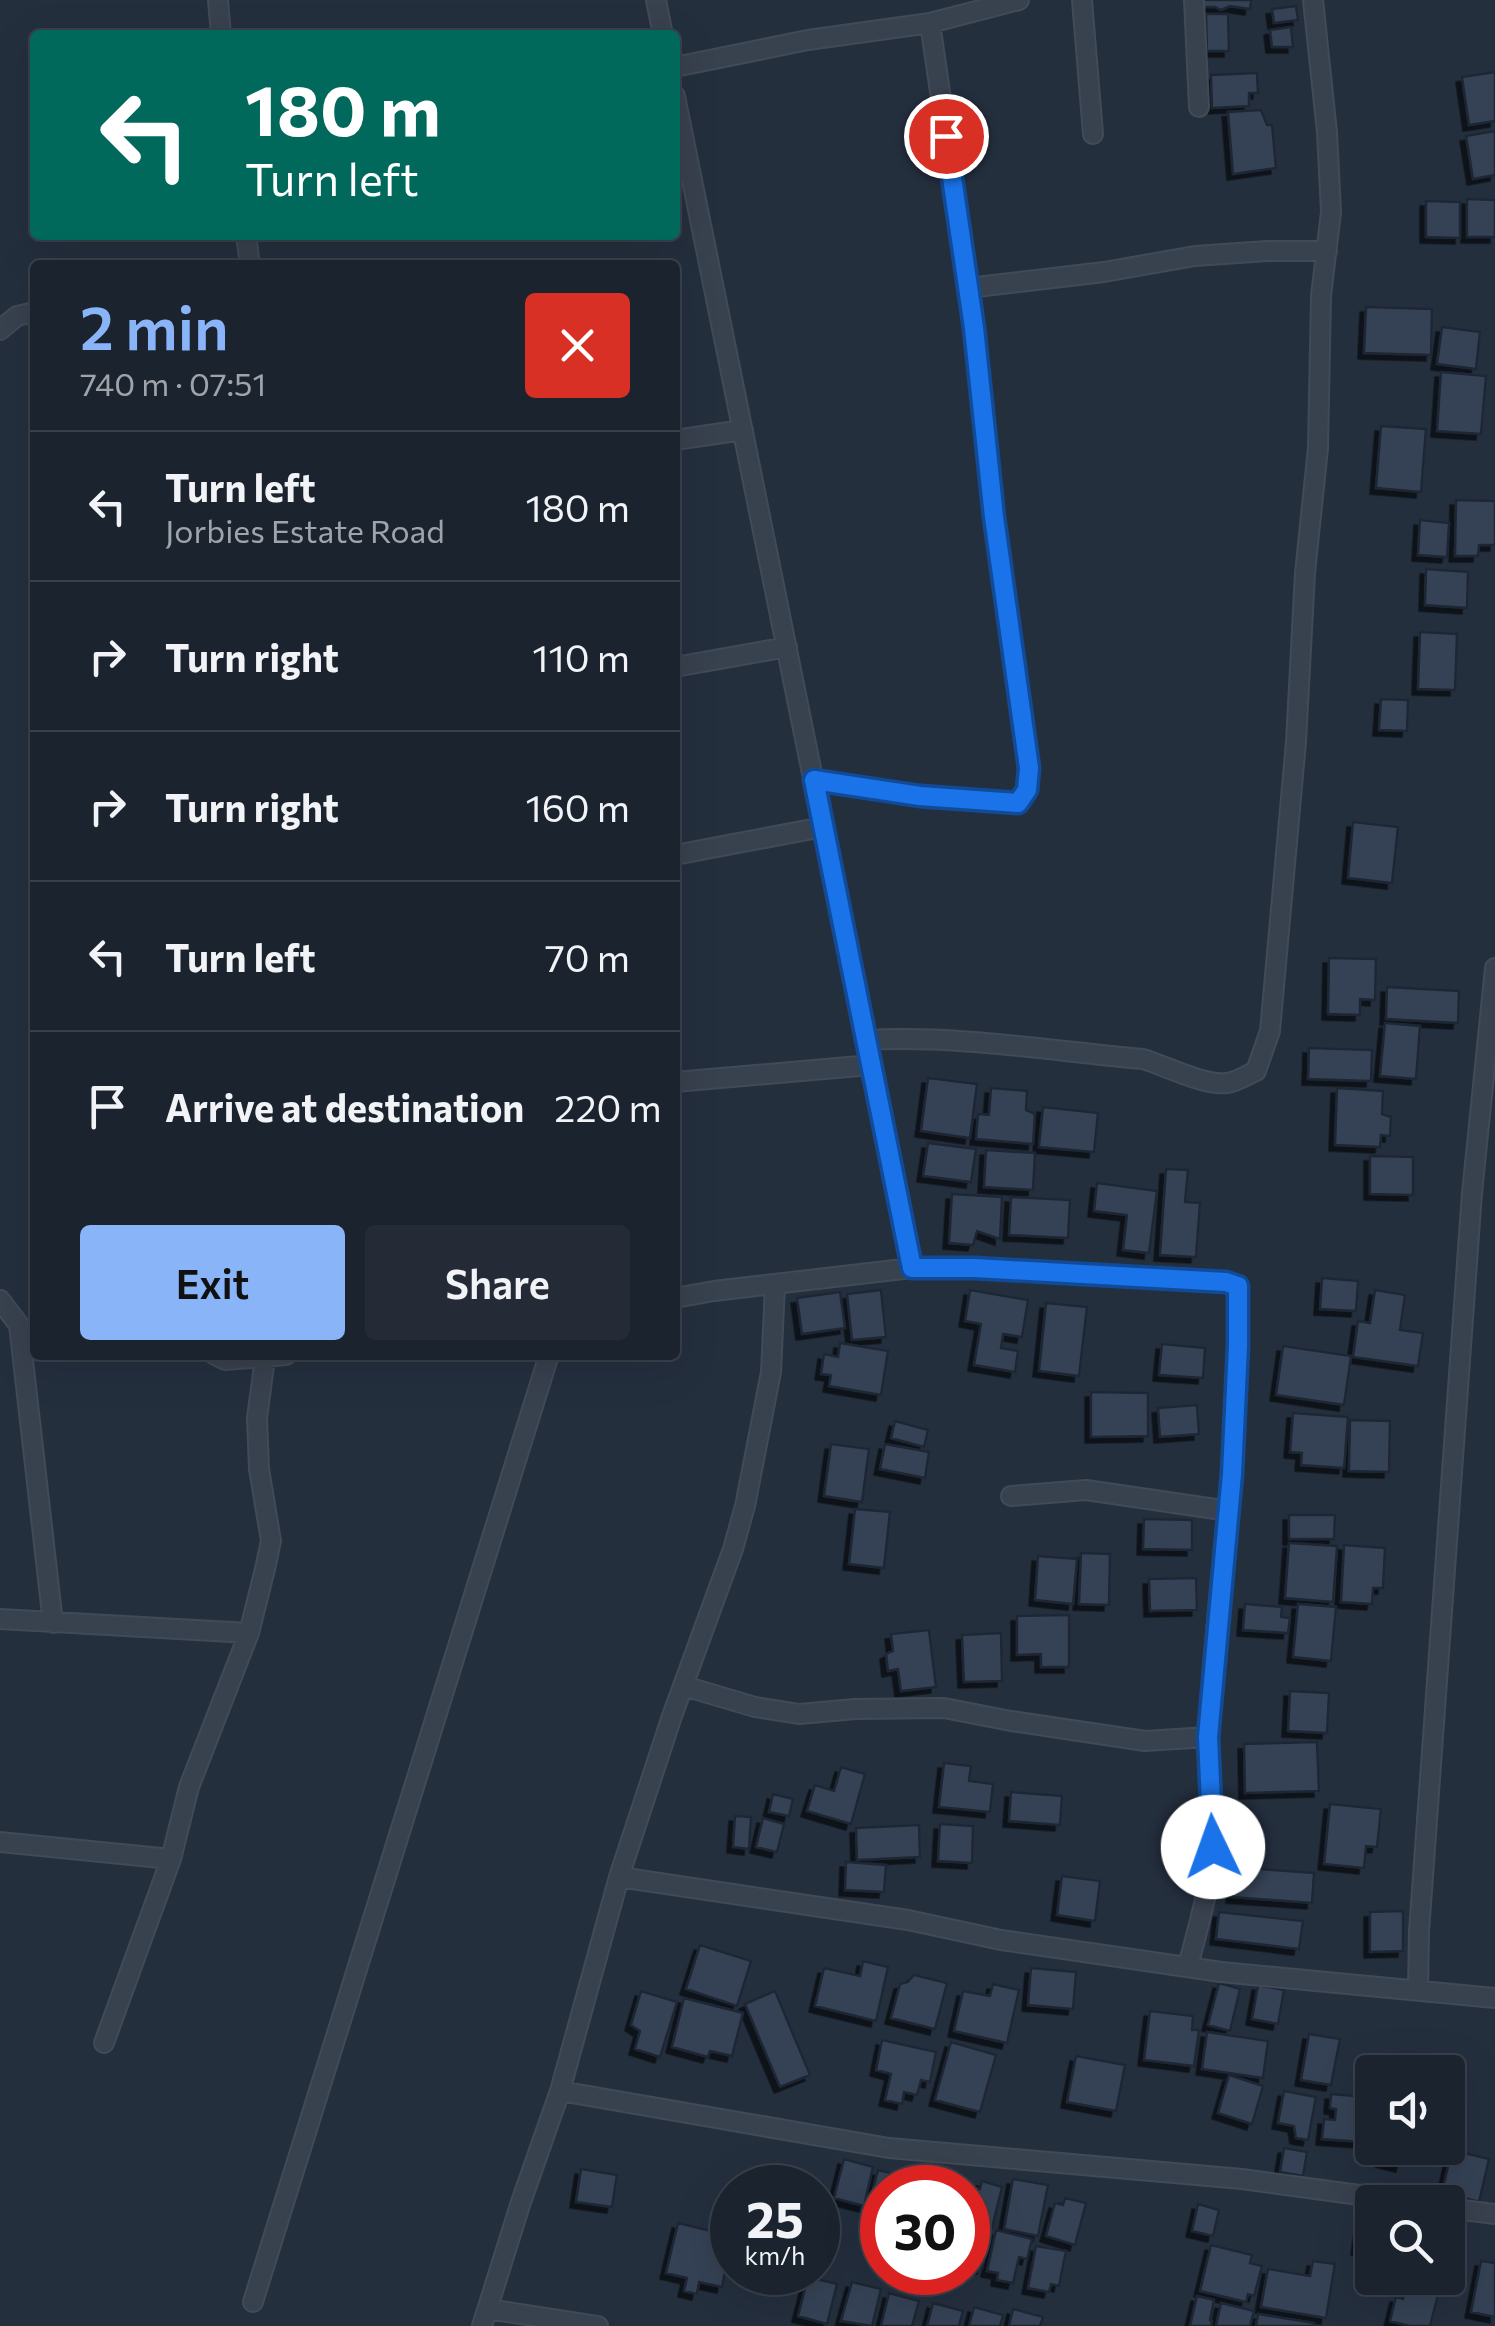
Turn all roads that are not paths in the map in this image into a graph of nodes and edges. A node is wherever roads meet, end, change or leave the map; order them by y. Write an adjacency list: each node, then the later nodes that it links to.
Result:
1 (218, 0): 8 (street)
2 (656, 0): 9 (street)
3 (1019, 0): 7 (street)
4 (1082, 0): 13 (street)
5 (1194, 0): 11 (street)
6 (1313, 0): 14 (street)
7 (930, 23): 10 (street); 15 (street)
8 (221, 30)
9 (662, 30)
10 (680, 66)
11 (1198, 107)
12 (680, 121): 18 (street)
13 (1093, 134)
14 (1327, 252): 15 (street); 26 (street)
15 (968, 288): 22 (street)
16 (30, 313): 17 (street)
17 (0, 330)
18 (743, 430): 19 (street); 20 (street)
19 (680, 439)
20 (787, 647): 21 (street); 22 (street)
21 (680, 666)
22 (814, 780): 23 (street)
23 (823, 826): 24 (street); 26 (street)
24 (680, 854)
25 (1495, 968): 46 (street)
26 (866, 1040): 27 (street)
27 (871, 1064): 28 (street); 29 (street)
28 (680, 1081)
29 (912, 1268): 30 (street); 36 (street)
30 (775, 1285): 31 (street); 40 (street)
31 (680, 1297)
32 (0, 1300): 38 (street)
33 (265, 1360): 39 (street)
34 (547, 1360): 53 (street)
35 (1011, 1496): 36 (street)
36 (1229, 1512): 41 (street)
37 (0, 1619): 38 (street)
38 (52, 1623): 39 (street)
39 (249, 1633): 43 (street)
40 (684, 1686): 41 (street); 44 (street)
41 (1208, 1737): 45 (street)
42 (0, 1842): 43 (street)
43 (171, 1859): 48 (street)
44 (619, 1877): 45 (street); 49 (street)
45 (1188, 1966): 46 (street)
46 (1418, 1990): 47 (street)
47 (1495, 1998)
48 (104, 2043)
49 (560, 2091): 50 (street); 54 (street)
50 (1355, 2194)
51 (1465, 2210): 52 (street)
52 (1495, 2214)
53 (253, 2302)
54 (485, 2317): 55 (street)
55 (598, 2326)

